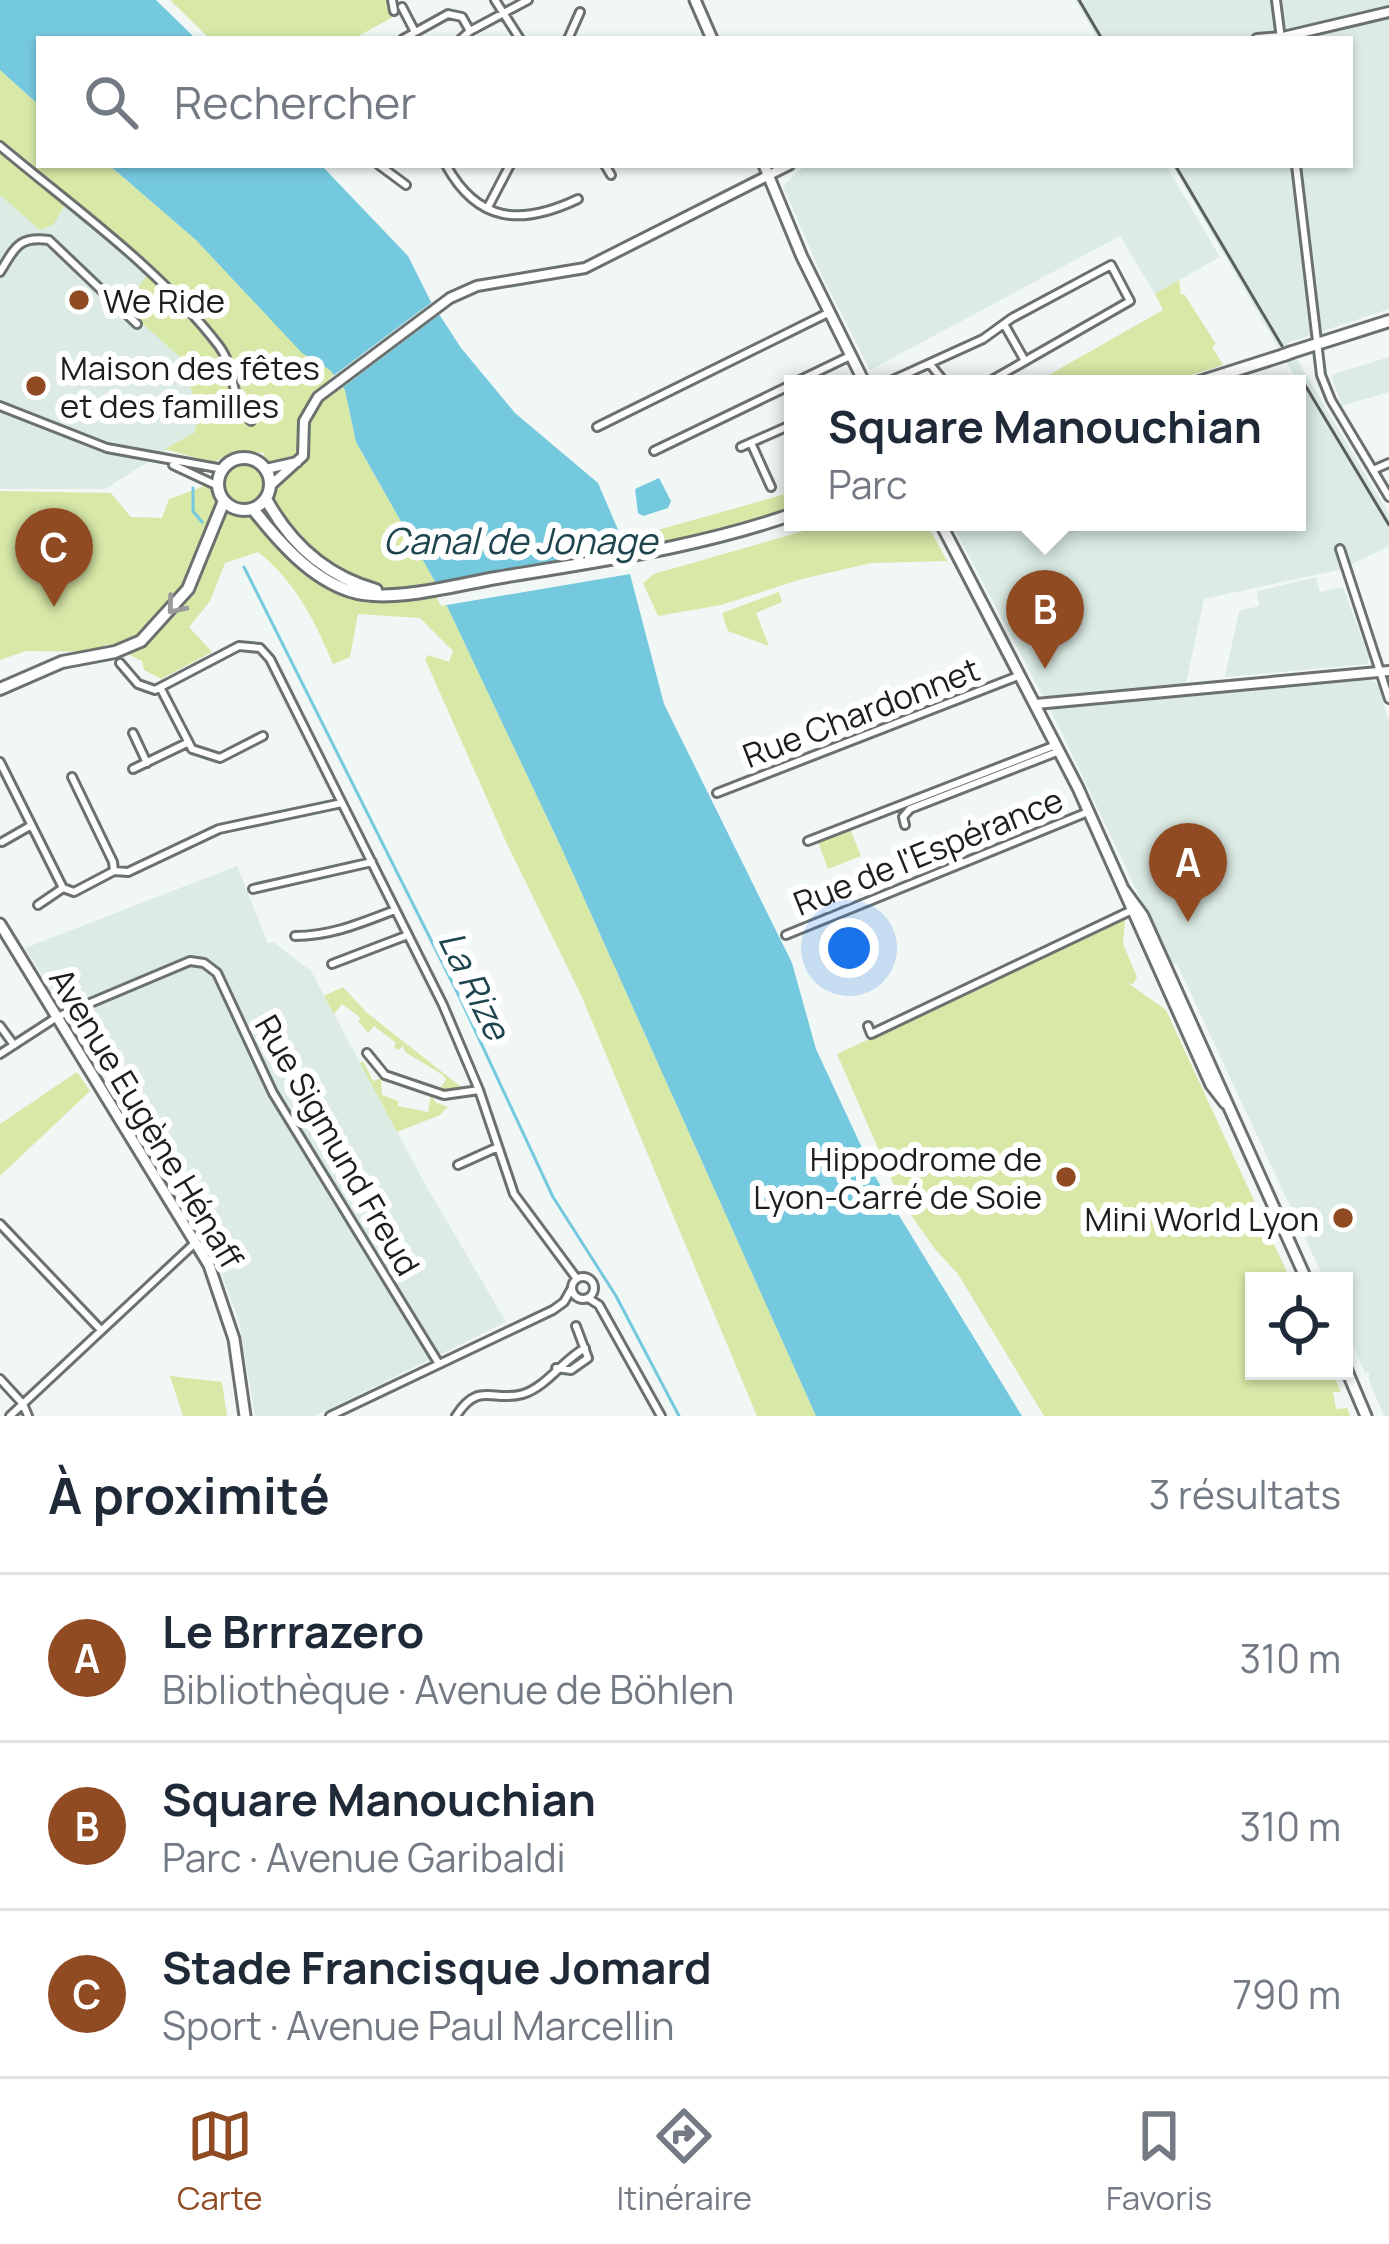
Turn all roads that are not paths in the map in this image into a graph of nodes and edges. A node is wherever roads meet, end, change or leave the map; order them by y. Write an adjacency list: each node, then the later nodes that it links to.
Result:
1 (392, 0): 10 (street)
2 (495, 0): 8 (street)
3 (528, 0): 8 (street)
4 (694, 0): 15 (main road)
5 (1276, 0): 16 (street)
6 (580, 12): 14 (street)
7 (1389, 12): 17 (street)
8 (502, 14): 9 (street); 13 (street)
9 (470, 31): 10 (street); 12 (street)
10 (415, 32): 11 (street)
11 (409, 36)
12 (464, 36)
13 (515, 36)
14 (569, 36)
15 (711, 36)
16 (1280, 36)
17 (1288, 36)
18 (0, 146): 46 (street)
19 (383, 168): 26 (street)
20 (448, 168): 28 (street)
21 (508, 168): 28 (street)
22 (606, 168): 25 (street)
23 (1296, 168): 34 (street)
24 (765, 169): 30 (main road); 53 (street)
25 (610, 175)
26 (406, 185)
27 (578, 199): 28 (street)
28 (488, 207)
29 (0, 272): 32 (street)
30 (828, 313): 35 (main road); 47 (street)
31 (1389, 321): 34 (main road)
32 (136, 324)
33 (1004, 324): 36 (street); 36 (street); 37 (street)
34 (1316, 345): 43 (main road); 57 (street)
35 (850, 356): 38 (street); 39 (main road)
36 (1025, 361): 42 (street)
37 (930, 364): 40 (street); 41 (street)
38 (811, 375)
39 (860, 375)
40 (905, 375)
41 (939, 375)
42 (1001, 375)
43 (1221, 375)
44 (784, 388): 51 (street)
45 (0, 406): 52 (street)
46 (250, 421)
47 (597, 427)
48 (784, 428): 49 (street)
49 (751, 443): 50 (street); 60 (street)
50 (741, 448)
51 (654, 451)
52 (159, 459): 55 (street); 59 (street)
53 (299, 461): 56 (street); 58 (street)
54 (1389, 463): 57 (street)
55 (223, 469): 56 (main road); 59 (main road)
56 (266, 469): 58 (main road)
57 (1373, 470): 61 (street)
58 (271, 485): 62 (main road)
59 (218, 486): 63 (main road)
60 (771, 487)
61 (1389, 497)
62 (266, 499): 64 (main road); 68 (main road)
63 (224, 501): 64 (main road); 72 (main road, one-way to 72)
64 (254, 509): 68 (main road)
65 (784, 517): 68 (main road)
66 (945, 531): 71 (main road)
67 (1340, 549): 70 (street)
68 (385, 593)
69 (120, 663): 73 (street)
70 (1385, 671): 74 (street); 75 (street)
71 (1021, 675): 75 (main road); 84 (street, Rue Chardonnet)
72 (0, 688)
73 (161, 689): 78 (street); 85 (street)
74 (1389, 699)
75 (1036, 704): 79 (main road)
76 (133, 734): 81 (street)
77 (263, 736): 78 (street)
78 (187, 743): 81 (street)
79 (1057, 748): 86 (main road); 88 (street); 89 (street)
80 (0, 762): 87 (street)
81 (147, 763): 82 (street)
82 (133, 769)
83 (72, 778): 92 (street)
84 (717, 794)
85 (342, 802): 91 (street); 92 (street)
86 (1088, 812): 93 (main road); 102 (street, Rue de l'Espérance)
87 (32, 825): 90 (street); 94 (street)
88 (905, 825)
89 (808, 841)
90 (2, 842)
91 (372, 862): 95 (street); 97 (street)
92 (114, 872): 94 (street)
93 (1120, 887): 98 (main road); 100 (main road)
94 (63, 888): 96 (street)
95 (253, 889)
96 (38, 905)
97 (395, 910): 101 (street); 103 (street)
98 (1132, 915): 100 (main road); 107 (street); 112 (main road)
99 (0, 924): 105 (main road, Avenue Eugène Hénaff)
100 (1151, 934): 112 (main road)
101 (407, 935): 104 (street); 111 (street)
102 (786, 935)
103 (295, 936)
104 (332, 964)
105 (57, 1017): 108 (street, Rue Sigmund Freud); 116 (main road, Avenue Eugène Hénaff); 123 (street, Rue Sigmund Freud)
106 (0, 1026): 108 (street)
107 (868, 1026)
108 (14, 1045): 110 (street, Rue Sigmund Freud)
109 (367, 1053): 111 (street)
110 (0, 1054)
111 (479, 1090): 113 (street)
112 (1225, 1103): 117 (main road)
113 (498, 1147): 114 (street); 118 (street)
114 (458, 1165)
115 (2, 1231): 122 (street)
116 (196, 1242): 122 (street); 129 (main road, Avenue Eugène Hénaff)
117 (1303, 1272)
118 (577, 1279): 119 (street); 120 (street)
119 (572, 1288): 120 (street); 123 (street)
120 (588, 1298): 132 (street)
121 (576, 1326): 131 (street)
122 (100, 1329): 126 (street)
123 (439, 1364): 130 (street)
124 (0, 1378): 126 (street)
125 (1351, 1380): 133 (main road)
126 (23, 1404): 127 (street); 128 (street)
127 (10, 1416)
128 (28, 1416)
129 (245, 1416)
130 (330, 1416)
131 (456, 1416)
132 (661, 1416)
133 (1366, 1416)

